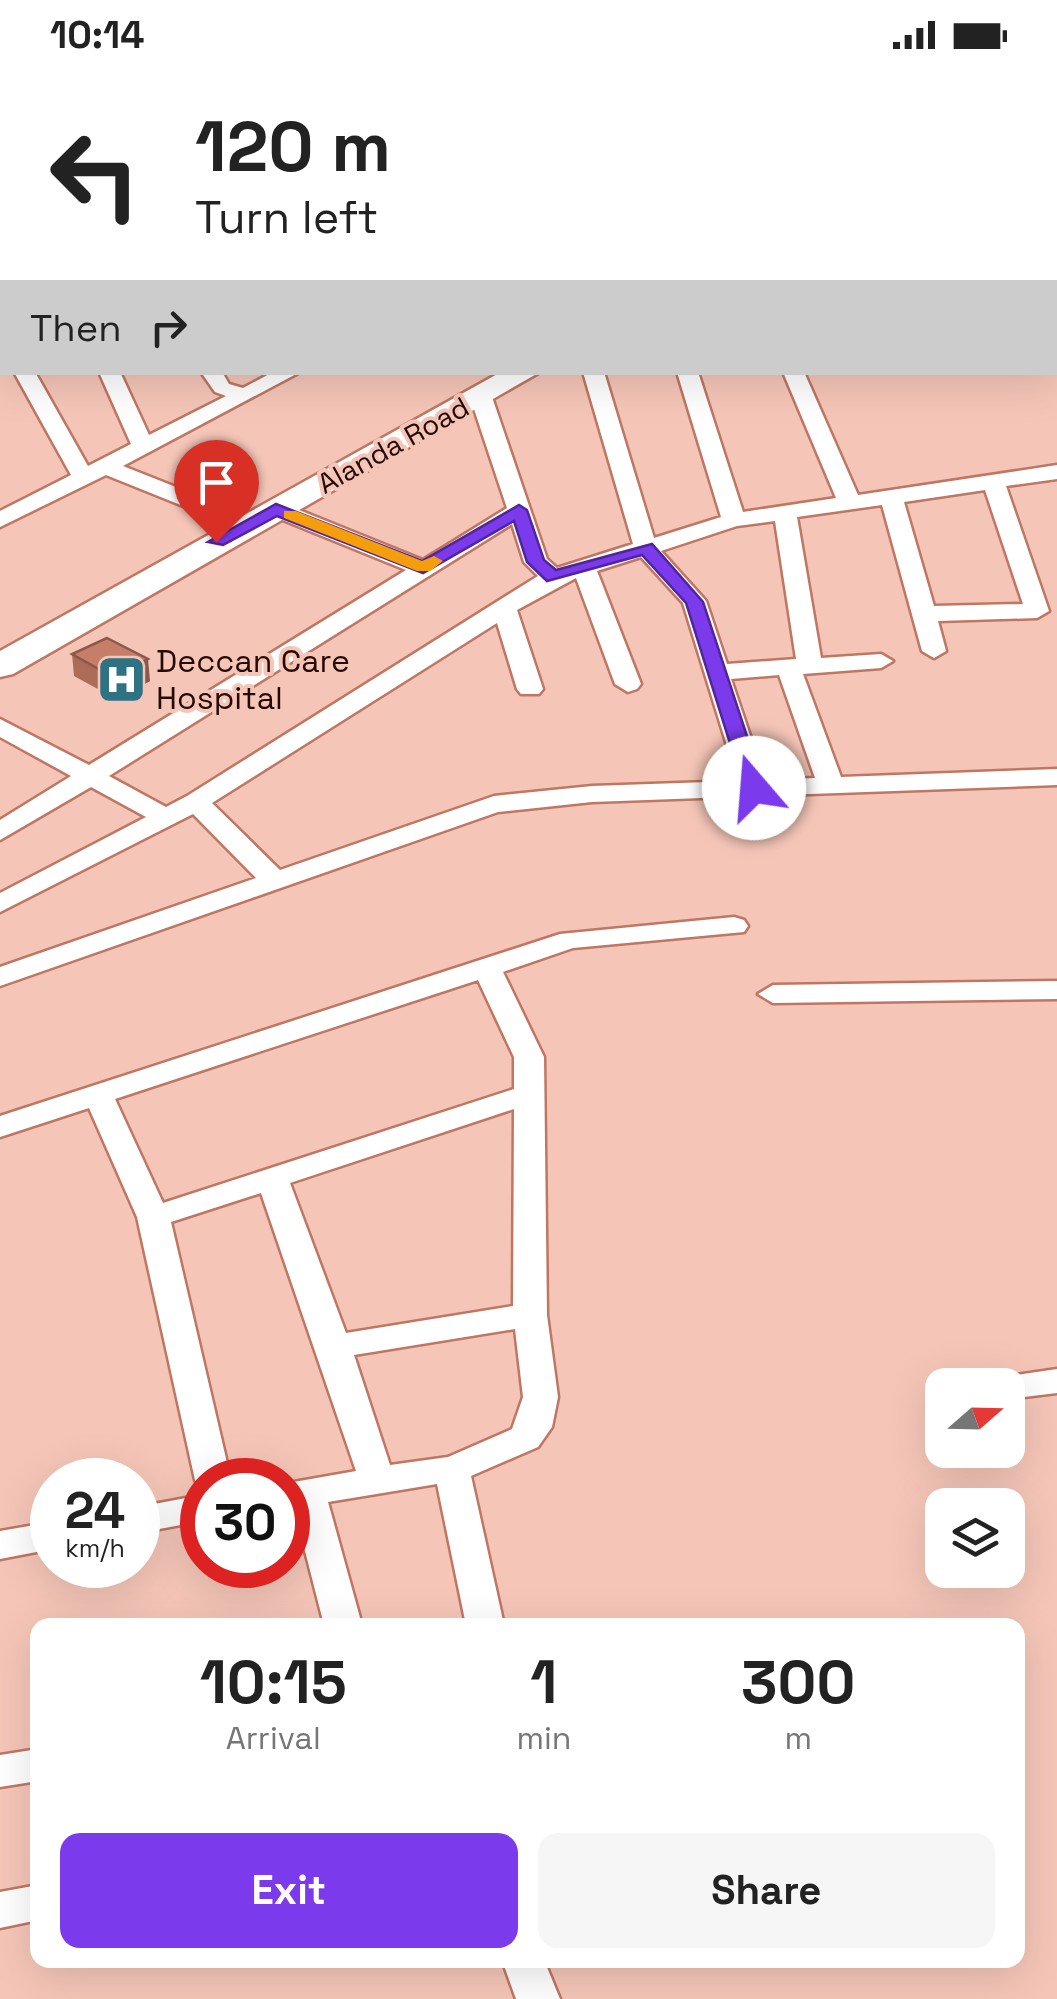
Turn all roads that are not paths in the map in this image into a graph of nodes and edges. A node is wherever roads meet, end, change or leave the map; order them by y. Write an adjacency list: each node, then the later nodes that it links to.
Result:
1 (26, 375): 12 (street)
2 (110, 375): 11 (street)
3 (215, 375): 10 (street)
4 (284, 375): 10 (street)
5 (514, 375): 9 (main road, Alanda Road)
6 (594, 375): 23 (street)
7 (689, 375): 22 (street)
8 (794, 375): 16 (street)
9 (480, 385): 17 (main road, Alanda Road); 18 (street); 19 (main road, Alanda Road)
10 (243, 395): 11 (street)
11 (143, 446): 12 (street)
12 (94, 472): 19 (street); 21 (street)
13 (1057, 472): 14 (street)
14 (993, 481): 15 (street); 28 (street)
15 (891, 497): 16 (street); 29 (street)
16 (850, 503): 20 (street)
17 (276, 509): 24 (street); 33 (main road, Alanda Road)
18 (519, 510): 24 (street); 26 (street)
19 (220, 513): 30 (main road, Alanda Road)
20 (785, 513): 22 (street); 34 (street)
21 (0, 520)
22 (734, 520): 23 (street)
23 (646, 548): 25 (street); 35 (street)
24 (423, 568): 39 (street)
25 (584, 568): 26 (street); 36 (street)
26 (553, 577): 27 (street)
27 (504, 608): 37 (street); 43 (street)
28 (1047, 611): 29 (street)
29 (923, 614): 31 (street)
30 (0, 644)
31 (934, 651)
32 (882, 661): 34 (street)
33 (0, 666)
34 (799, 666): 35 (street); 41 (street)
35 (717, 672): 42 (street)
36 (628, 684)
37 (530, 689)
38 (0, 727): 39 (street)
39 (92, 774): 44 (street); 45 (street)
40 (1057, 777): 41 (street)
41 (831, 785): 42 (street)
42 (754, 788): 46 (street)
43 (196, 802): 44 (street); 46 (street)
44 (166, 818): 47 (street)
45 (0, 832)
46 (275, 881): 50 (street)
47 (0, 904)
48 (734, 926): 49 (street)
49 (486, 968): 53 (street); 54 (street)
50 (0, 977)
51 (1057, 990): 52 (street)
52 (773, 994)
53 (530, 1094): 56 (street); 58 (street)
54 (98, 1095): 55 (street); 57 (street)
55 (0, 1127)
56 (272, 1178): 57 (street); 59 (street)
57 (153, 1218): 62 (street)
58 (530, 1316): 59 (street); 63 (street)
59 (334, 1347): 64 (street)
60 (1057, 1381): 61 (street)
61 (1025, 1385)
62 (208, 1458)
63 (452, 1469): 64 (street); 70 (street)
64 (377, 1480): 65 (street)
65 (310, 1492)
66 (310, 1529): 69 (street)
67 (30, 1540): 68 (street)
68 (0, 1545)
69 (341, 1618)
70 (484, 1618)
71 (30, 1766): 72 (street)
72 (0, 1771)
73 (30, 1904): 74 (street)
74 (0, 1910)
75 (526, 1968): 76 (street)
76 (538, 1999)

